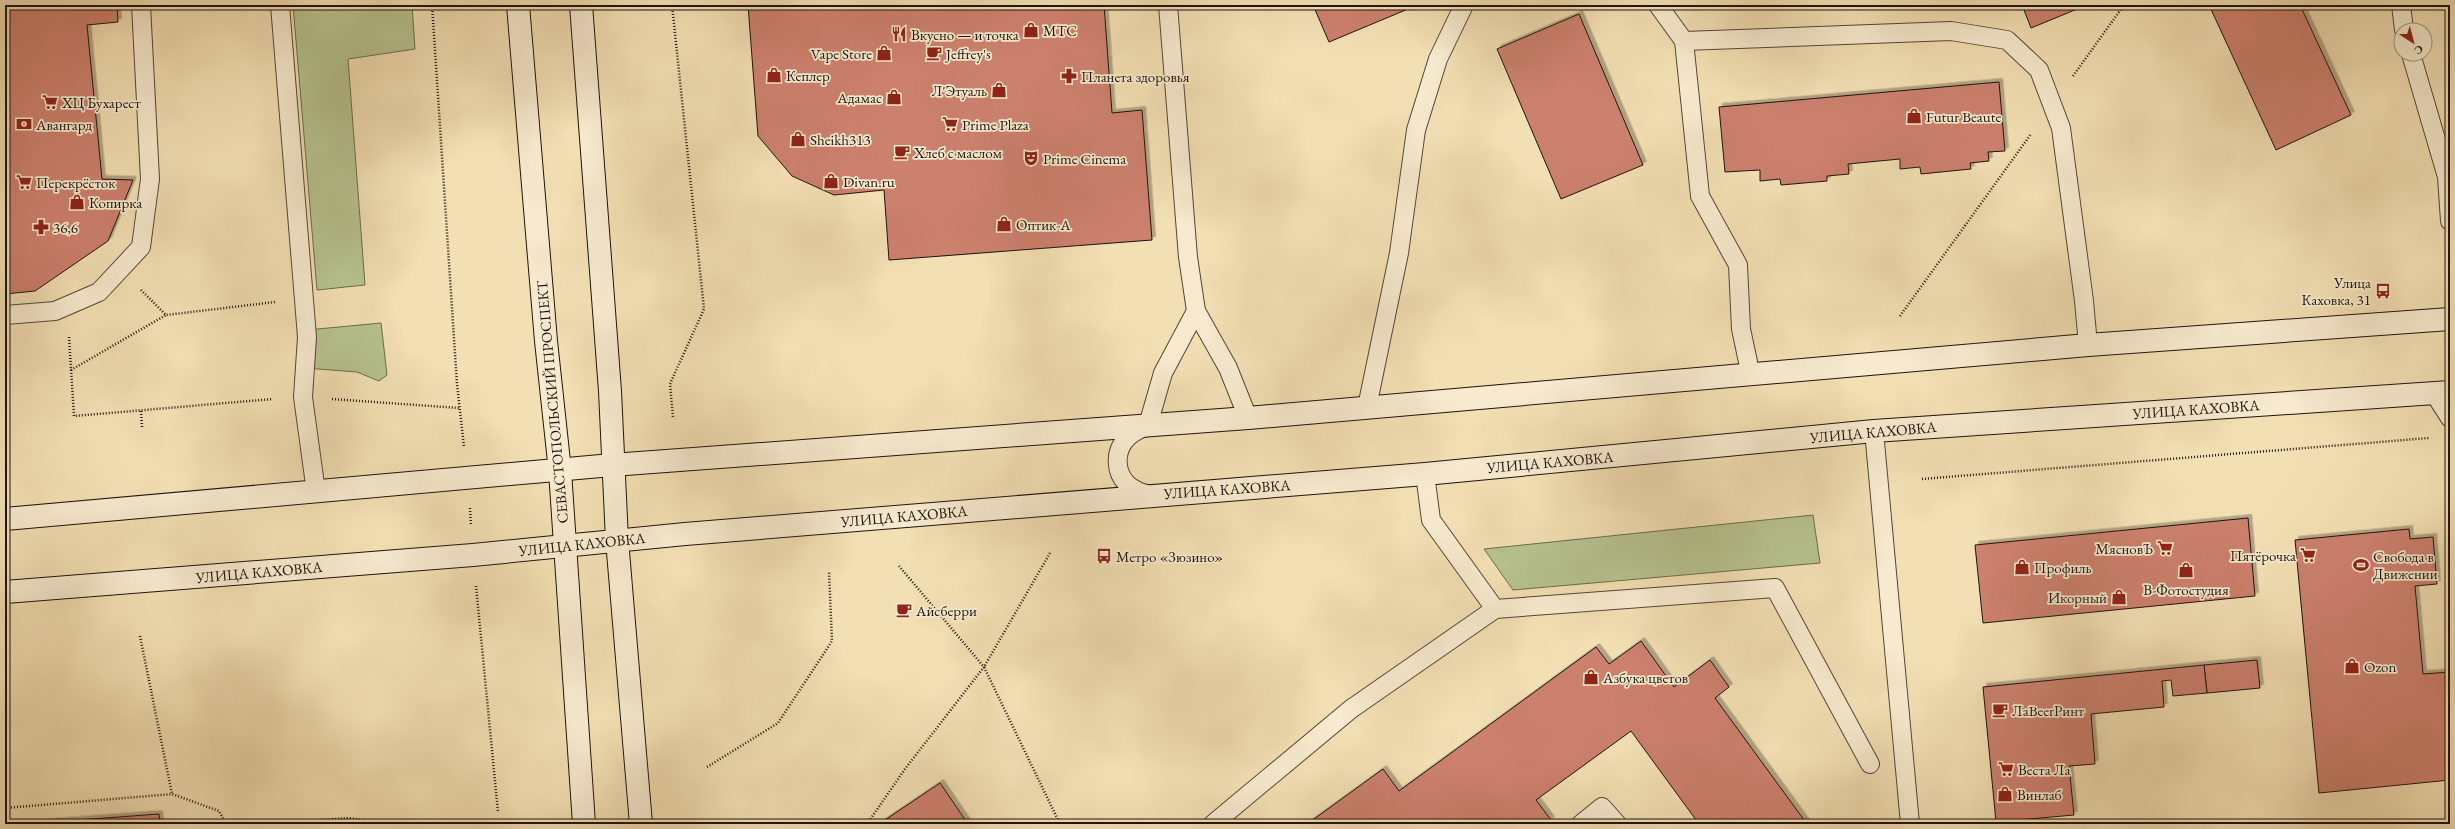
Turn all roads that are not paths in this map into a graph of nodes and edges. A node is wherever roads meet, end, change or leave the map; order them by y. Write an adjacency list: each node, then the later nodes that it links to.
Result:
1 (141, 5): 15 (lane)
2 (280, 5): 28 (lane)
3 (518, 5): 26 (main road, СЕВАСТОПОЛЬСКИЙ ПРОСПЕКТ)
4 (581, 5): 25 (main road)
5 (1168, 5): 14 (lane)
6 (1464, 5): 20 (lane)
7 (1658, 5): 10 (lane)
8 (2401, 5): 9 (lane)
9 (2403, 22)
10 (1684, 41): 17 (lane); 18 (lane)
11 (2413, 62): 12 (lane)
12 (2449, 176): 13 (lane)
13 (2450, 221)
14 (1196, 311): 21 (lane); 23 (lane)
15 (5, 315)
16 (2450, 319): 17 (main road)
17 (2088, 345): 18 (main road)
18 (1751, 376): 20 (main road)
19 (2442, 393): 22 (lane); 24 (main road, УЛИЦА КАХОВКА)
20 (1367, 407): 21 (main road)
21 (1248, 418): 23 (main road)
22 (2450, 418)
23 (1148, 425): 25 (main road); 29 (lane)
24 (1874, 431): 27 (main road, УЛИЦА КАХОВКА); 41 (lane)
25 (612, 465): 26 (main road); 31 (main road)
26 (560, 472): 28 (main road); 32 (main road, СЕВАСТОПОЛЬСКИЙ ПРОСПЕКТ)
27 (1426, 474): 29 (main road, УЛИЦА КАХОВКА); 34 (lane)
28 (316, 492): 30 (main road)
29 (1150, 495): 31 (main road, УЛИЦА КАХОВКА)
30 (5, 519)
31 (617, 540): 32 (main road, УЛИЦА КАХОВКА); 37 (main road)
32 (565, 545): 33 (main road, УЛИЦА КАХОВКА); 36 (main road, СЕВАСТОПОЛЬСКИЙ ПРОСПЕКТ)
33 (5, 592)
34 (1495, 609): 35 (lane); 38 (lane)
35 (1870, 764)
36 (584, 824)
37 (641, 824)
38 (1213, 824)
39 (1580, 824): 40 (lane)
40 (1617, 824)
41 (1910, 824)

